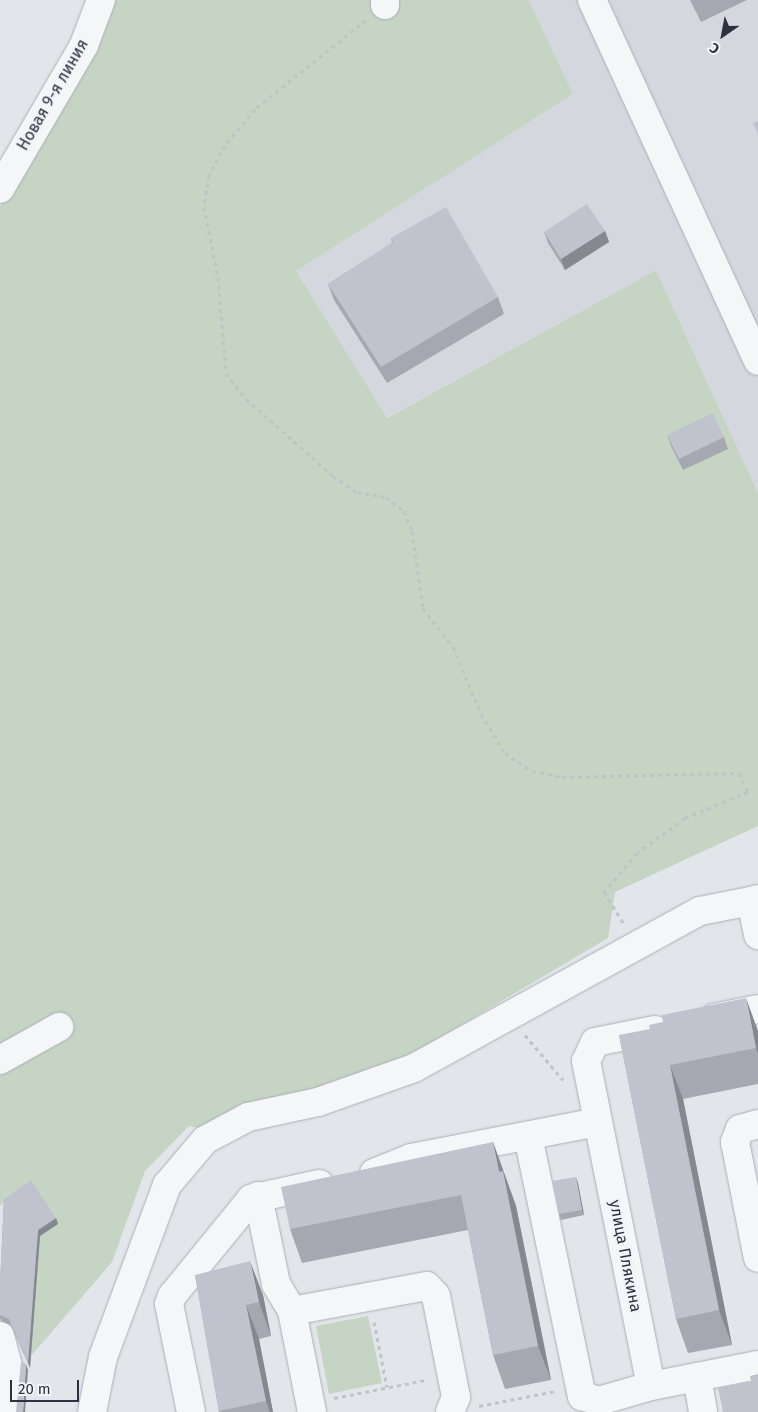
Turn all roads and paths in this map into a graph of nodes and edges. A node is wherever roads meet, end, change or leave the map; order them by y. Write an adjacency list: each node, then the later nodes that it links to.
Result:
1 (101, 0): 4 (street, Новая 9-я линия)
2 (592, 0): 5 (street)
3 (385, 3): 8 (path)
4 (0, 189)
5 (758, 362)
6 (755, 900): 7 (street); 8 (street)
7 (758, 935)
8 (637, 945): 10 (street)
9 (758, 1010): 13 (street, улица Плякина)
10 (508, 1015): 13 (path); 30 (street)
11 (59, 1027): 12 (street)
12 (0, 1060)
13 (596, 1112): 15 (street); 24 (street, улица Плякина)
14 (758, 1124): 17 (street)
15 (528, 1136): 16 (street); 26 (street)
16 (258, 1196): 19 (street); 31 (street)
17 (758, 1258)
18 (369, 1296): 19 (street); 22 (street); 25 (path)
19 (292, 1311): 28 (street)
20 (0, 1336): 29 (street)
21 (758, 1365): 23 (street)
22 (452, 1375): 25 (path); 32 (street)
23 (696, 1377): 24 (street); 33 (street)
24 (651, 1386): 26 (street)
25 (387, 1387): 28 (path)
26 (579, 1387): 27 (path)
27 (509, 1400)
28 (311, 1407)
29 (5, 1412)
30 (92, 1412)
31 (191, 1412)
32 (450, 1412)
33 (703, 1412)

